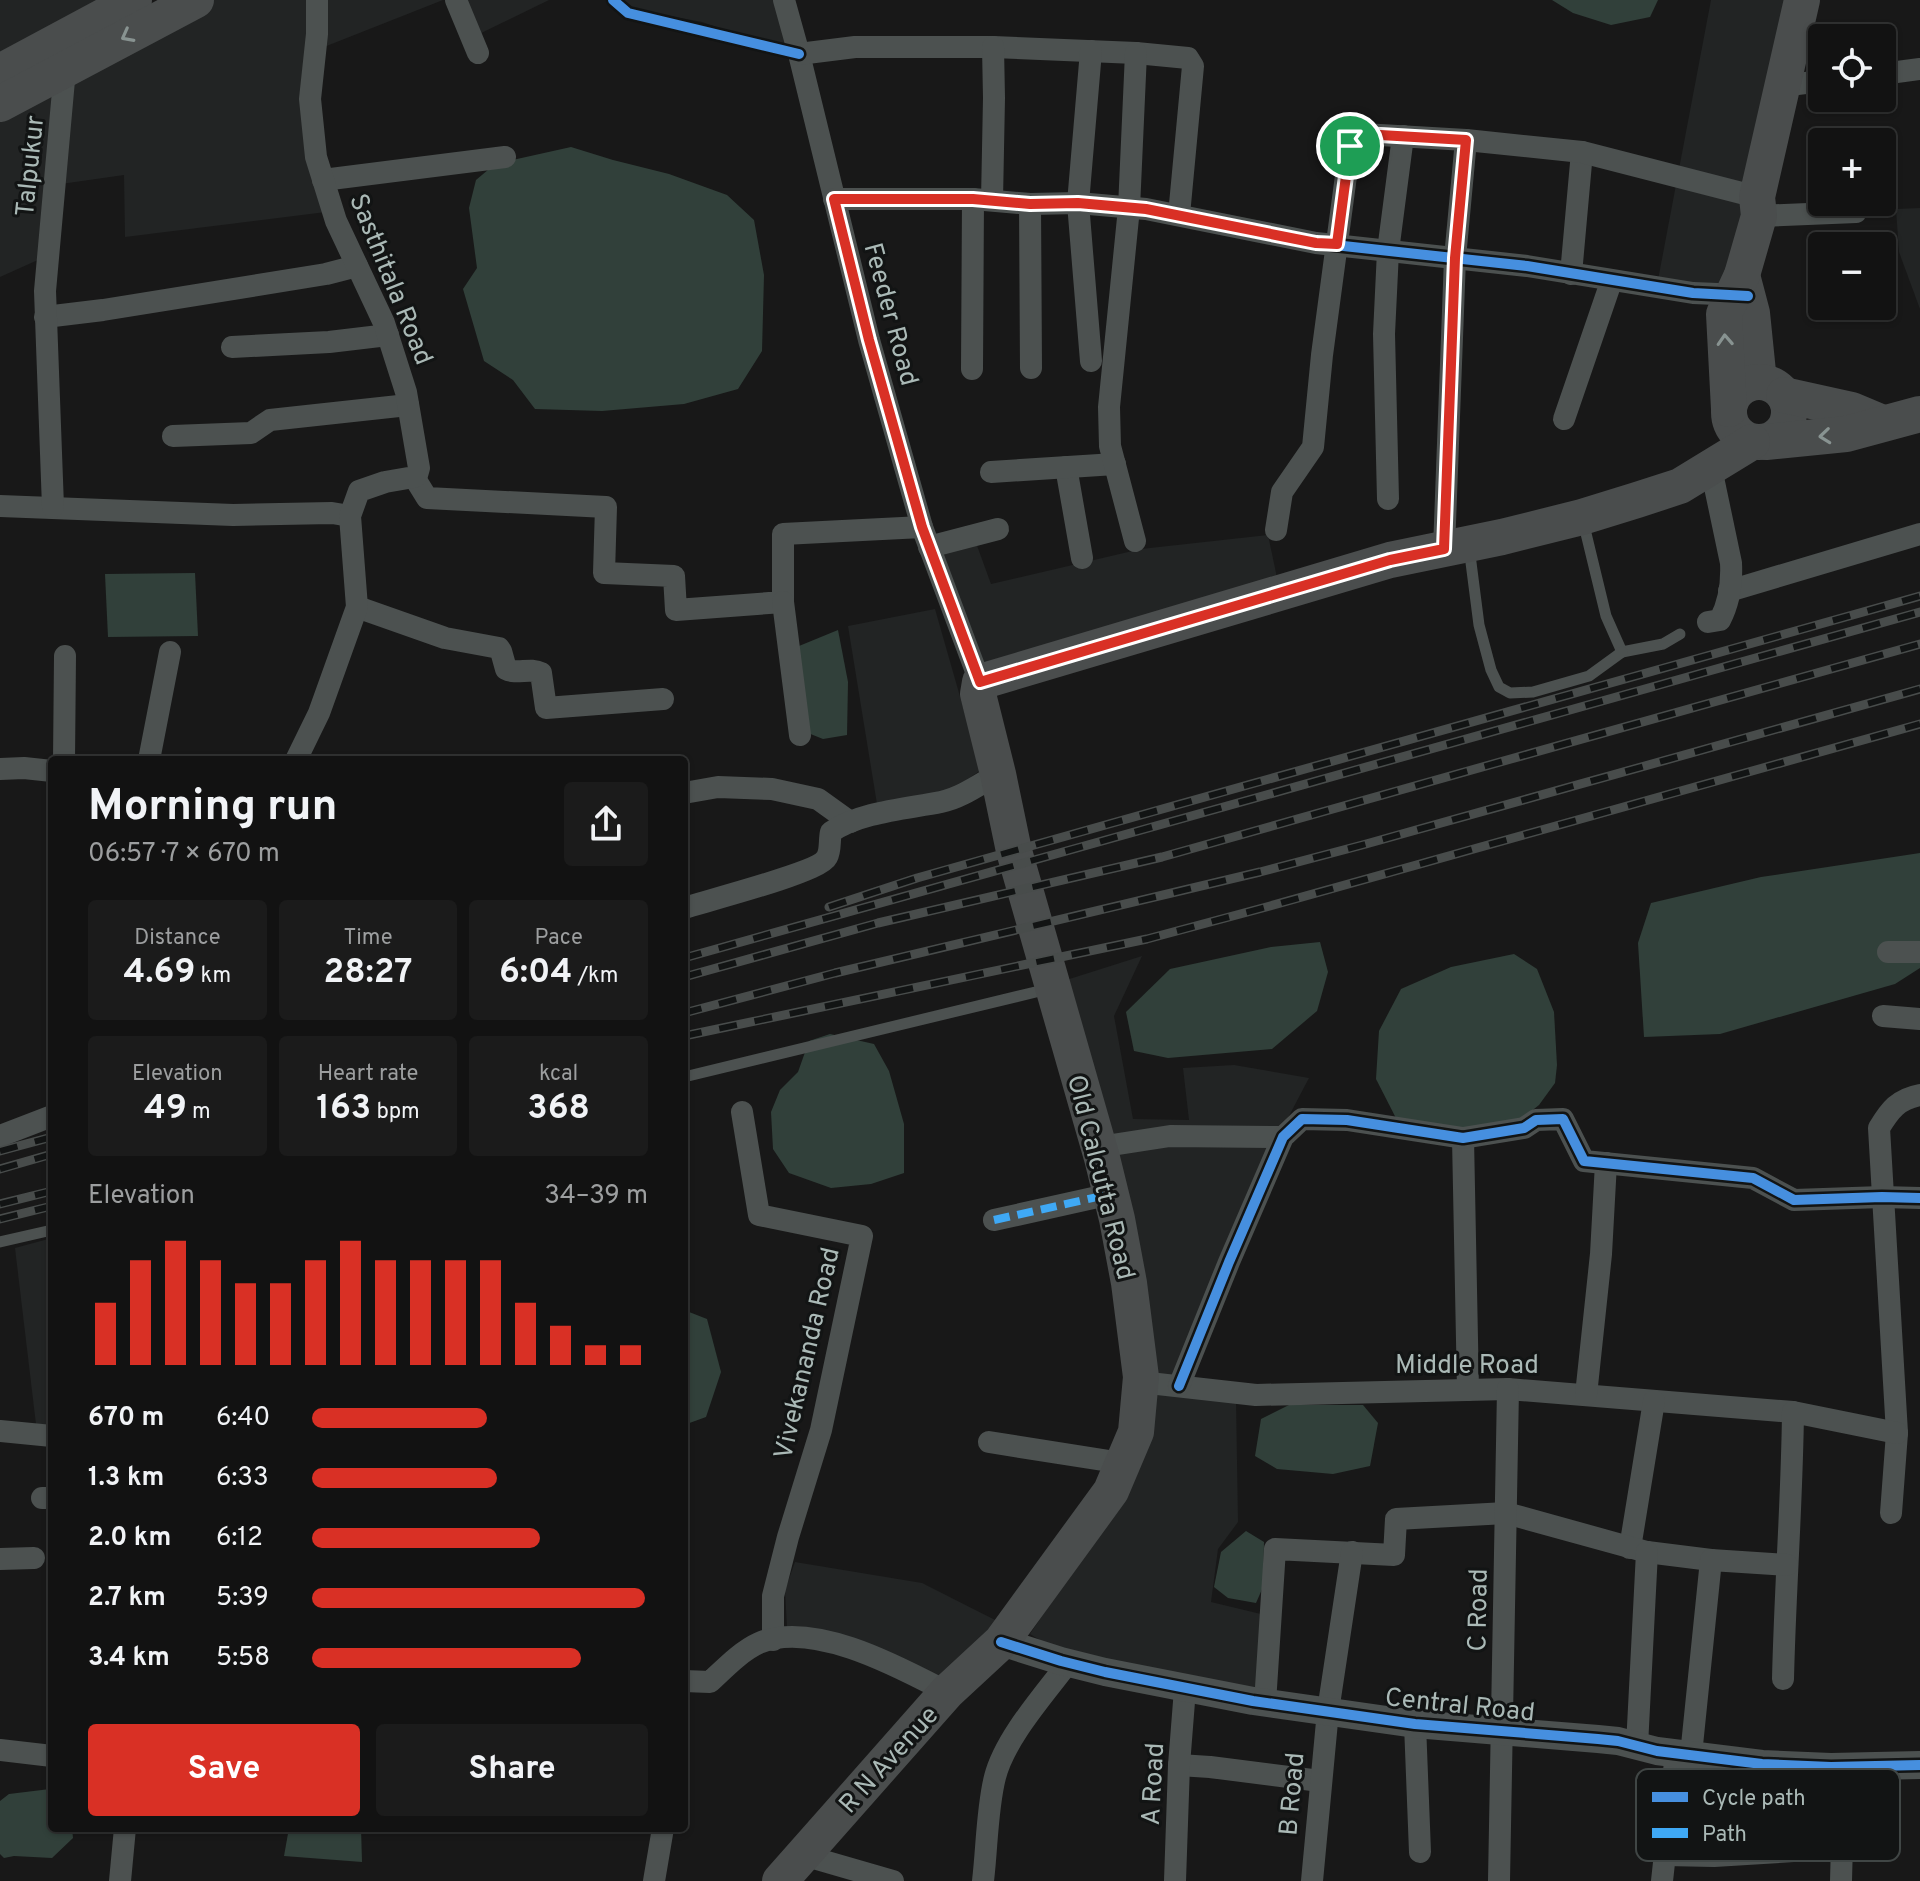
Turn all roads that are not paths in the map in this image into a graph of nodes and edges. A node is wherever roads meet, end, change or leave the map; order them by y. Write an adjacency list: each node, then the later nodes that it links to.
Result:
1 (132, 0): 14 (main road)
2 (196, 0): 12 (main road, one-way to 12)
3 (317, 0): 23 (street, Sasthitala Road)
4 (456, 0): 9 (street)
5 (784, 0): 11 (street, Feeder Road)
6 (1802, 0): 17 (main road)
7 (993, 47): 8 (street); 11 (street); 25 (street)
8 (1091, 51): 10 (street); 26 (street)
9 (478, 53)
10 (1136, 53): 29 (street); 31 (street)
11 (799, 54): 24 (street, Feeder Road)
12 (65, 69): 18 (main road); 39 (street, Talpukur)
13 (1920, 69): 15 (street)
14 (0, 72)
15 (1896, 72)
16 (1808, 83): 17 (street)
17 (1781, 86): 28 (main road)
18 (0, 104)
19 (1403, 136): 20 (street); 32 (street); 33 (street)
20 (1466, 140): 21 (street); 34 (street)
21 (1582, 152): 28 (street); 36 (street)
22 (505, 157): 23 (street)
23 (323, 180): 35 (street, Sasthitala Road)
24 (834, 199): 25 (street); 66 (street, Feeder Road)
25 (982, 200): 27 (street); 44 (street)
26 (1078, 203): 27 (street); 29 (street); 42 (street)
27 (1030, 204): 43 (street)
28 (1758, 206): 30 (street); 38 (main road)
29 (1129, 208): 31 (street); 53 (street)
30 (1808, 209)
31 (1179, 215): 32 (street)
32 (1337, 244): 33 (street); 64 (street)
33 (1388, 251): 34 (street); 58 (street)
34 (1455, 258): 36 (street); 68 (street)
35 (357, 266): 39 (street); 40 (street, Sasthitala Road)
36 (1571, 274): 37 (street)
37 (1608, 280): 38 (street); 49 (street)
38 (1741, 289): 45 (main road); 47 (main road, one-way to 38)
39 (45, 317): 60 (street, Talpukur)
40 (388, 335): 41 (street); 46 (street, Sasthitala Road)
41 (232, 347)
42 (1091, 361)
43 (1031, 368)
44 (972, 369)
45 (1772, 389): 47 (main road); 50 (main road); 52 (main road)
46 (408, 405): 51 (street); 57 (street, Sasthitala Road)
47 (1729, 409): 52 (main road)
48 (1920, 414): 50 (main road)
49 (1564, 419)
50 (1883, 423): 52 (main road, one-way to 52)
51 (173, 436)
52 (1759, 442): 55 (main road)
53 (1115, 464): 54 (street); 67 (street)
54 (1066, 467): 56 (street); 69 (street)
55 (1711, 468): 62 (main road); 70 (street)
56 (991, 472)
57 (414, 477): 61 (street); 71 (street)
58 (1388, 499)
59 (0, 506): 60 (street)
60 (53, 507): 61 (street)
61 (350, 516): 72 (street)
62 (1582, 517): 68 (main road); 76 (lane)
63 (998, 529): 66 (street)
64 (1276, 530)
65 (1920, 534): 70 (street)
66 (926, 537): 71 (street); 78 (street, Feeder Road)
67 (1135, 541)
68 (1456, 547): 76 (lane); 78 (main road)
69 (1082, 558)
70 (1729, 591): 73 (street)
71 (783, 602): 80 (street)
72 (357, 607): 79 (street); 83 (street)
73 (1708, 622)
74 (1680, 634): 76 (lane)
75 (170, 652): 82 (street)
76 (1622, 652)
77 (65, 656): 81 (street)
78 (980, 682): 86 (main road, Old Calcutta Road)
79 (663, 699)
80 (800, 735)
81 (64, 756)
82 (150, 756)
83 (298, 756)
84 (0, 769): 85 (street)
85 (48, 771)
86 (998, 774): 88 (street); 92 (main road, Old Calcutta Road)
87 (688, 792): 88 (street)
88 (850, 822): 89 (street)
89 (688, 907)
90 (1888, 952): 91 (street)
91 (1920, 952)
92 (1052, 988): 95 (lane); 102 (main road, Old Calcutta Road)
93 (1883, 1016): 94 (street)
94 (1920, 1019)
95 (688, 1076)
96 (1920, 1095): 105 (street)
97 (742, 1112): 130 (street, Vivekananda Road)
98 (48, 1118): 99 (street)
99 (0, 1136)
100 (1283, 1137): 101 (street); 102 (street); 111 (street)
101 (1463, 1138): 103 (street); 113 (street)
102 (1099, 1147): 104 (main road, Old Calcutta Road)
103 (1606, 1163): 105 (street); 114 (street)
104 (1111, 1194): 107 (street); 110 (main road, Old Calcutta Road)
105 (1882, 1197): 106 (street); 118 (street)
106 (1920, 1198)
107 (994, 1220)
108 (48, 1231): 109 (lane)
109 (0, 1242)
110 (1140, 1382): 111 (street, Middle Road); 121 (main road, Old Calcutta Road)
111 (1179, 1386): 113 (street, Middle Road)
112 (1508, 1389): 113 (street, Middle Road); 114 (street, Middle Road); 122 (street, C Road)
113 (1468, 1390)
114 (1586, 1395): 115 (street, Middle Road)
115 (1654, 1401): 116 (street, Middle Road); 124 (street)
116 (1793, 1412): 118 (street, Middle Road); 129 (street)
117 (0, 1431): 119 (street)
118 (1897, 1433): 123 (street)
119 (48, 1436)
120 (989, 1442): 121 (street)
121 (1122, 1463): 131 (main road, Old Calcutta Road)
122 (1506, 1513): 124 (street); 125 (street); 140 (street, C Road)
123 (1891, 1513)
124 (1639, 1550): 128 (street); 141 (street)
125 (1352, 1552): 137 (street); 138 (street, B Road)
126 (34, 1558): 127 (street)
127 (0, 1559)
128 (1711, 1560): 129 (street); 143 (street)
129 (1787, 1565): 133 (street)
130 (773, 1640): 134 (street); 136 (street)
131 (1001, 1642): 132 (street, Central Road); 136 (main road, R N Avenue)
132 (1068, 1663): 135 (street, Central Road); 159 (street)
133 (1783, 1679)
134 (688, 1681)
135 (1185, 1689): 137 (street, Central Road); 145 (street, A Road)
136 (947, 1692): 155 (main road, R N Avenue)
137 (1265, 1703): 138 (street, Central Road)
138 (1328, 1711): 139 (street, Central Road); 149 (street, B Road)
139 (1415, 1724): 140 (street, Central Road); 152 (street)
140 (1503, 1731): 141 (street, Central Road); 162 (street, C Road)
141 (1637, 1746): 143 (street, Central Road)
142 (0, 1750): 144 (street)
143 (1684, 1754): 147 (street, Central Road); 148 (street)
144 (48, 1756)
145 (1179, 1765): 149 (street); 160 (street, A Road)
146 (1920, 1765): 147 (street, Central Road)
147 (1844, 1767)
148 (1681, 1769)
149 (1320, 1781): 161 (street, B Road)
150 (125, 1832): 156 (street)
151 (662, 1832): 157 (street)
152 (1420, 1852)
153 (1664, 1861): 163 (street)
154 (1842, 1861): 164 (street)
155 (791, 1868): 158 (street)
156 (120, 1881)
157 (654, 1881)
158 (893, 1881)
159 (983, 1881)
160 (1175, 1881)
161 (1312, 1881)
162 (1499, 1881)
163 (1662, 1881)
164 (1841, 1881)

